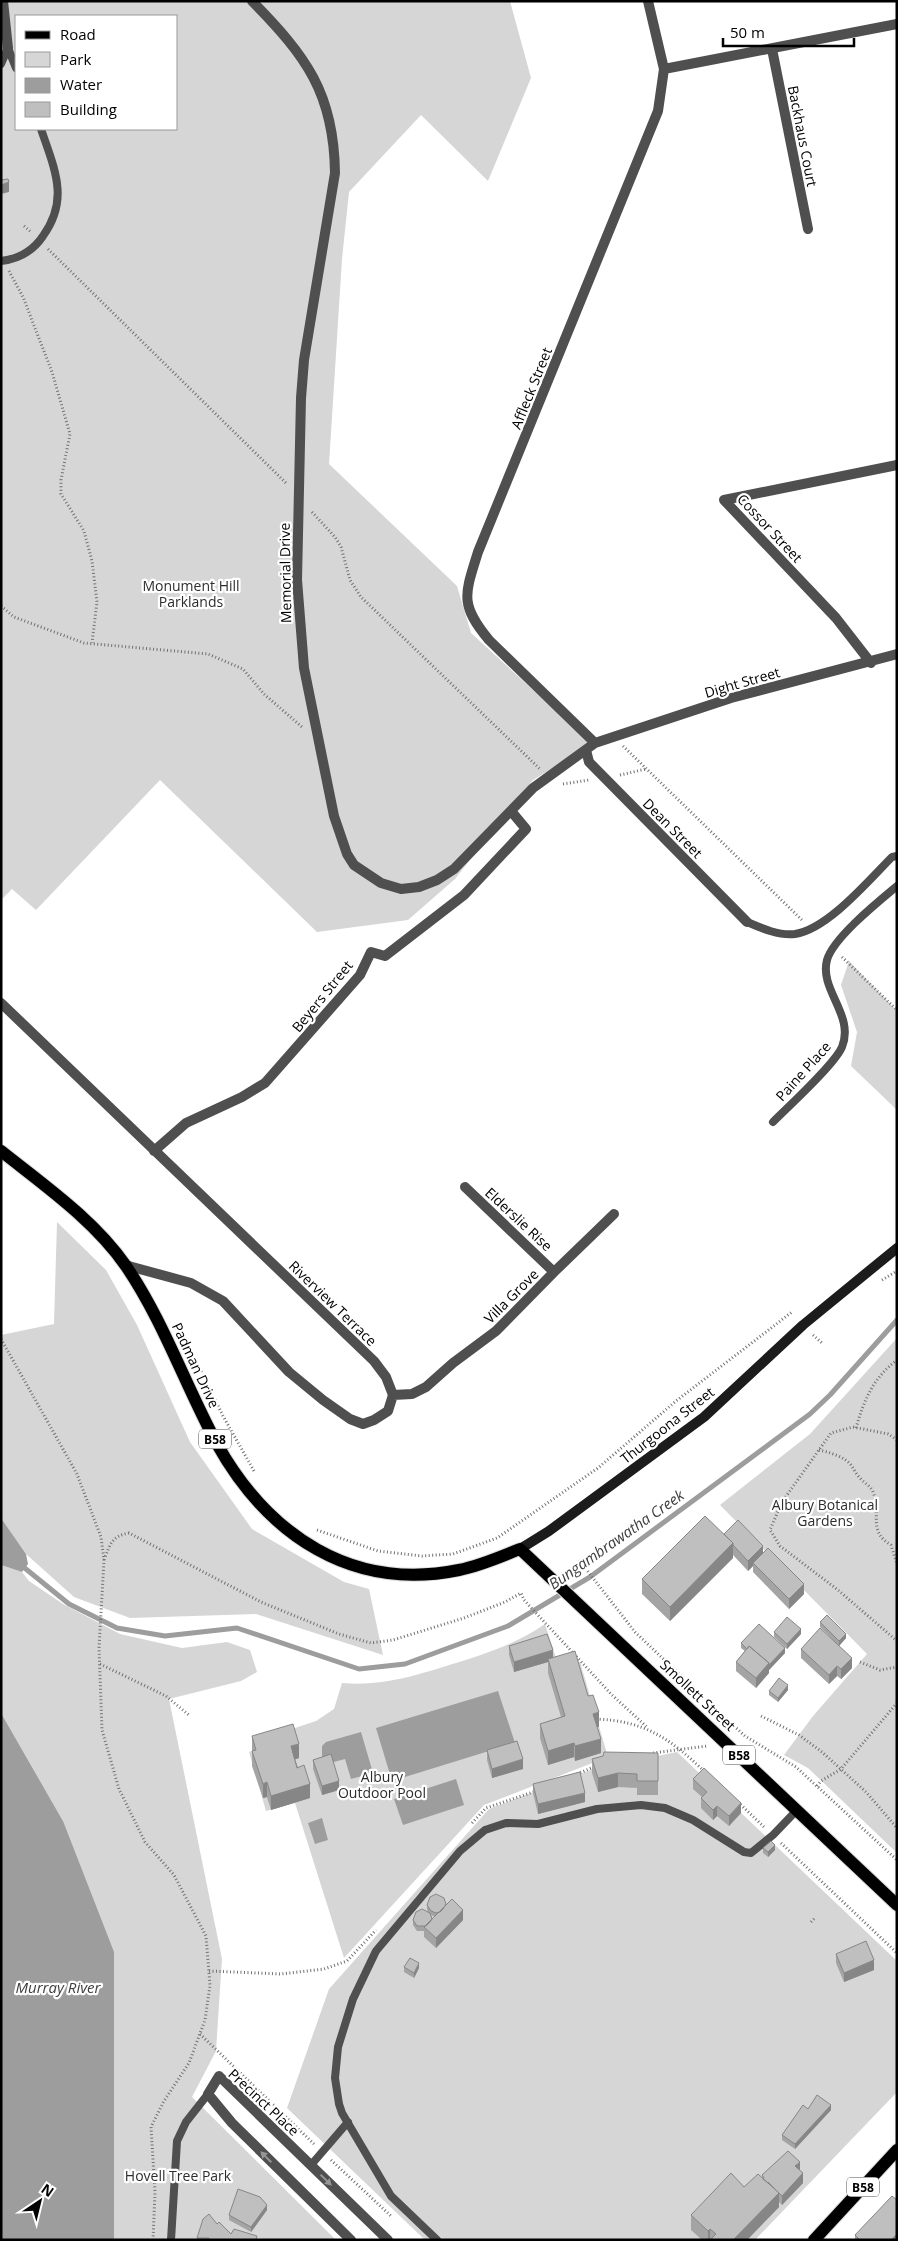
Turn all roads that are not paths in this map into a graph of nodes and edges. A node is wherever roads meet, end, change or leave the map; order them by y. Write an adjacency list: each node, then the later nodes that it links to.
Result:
1 (3, 1): 5 (street)
2 (252, 1): 18 (street, Memorial Drive)
3 (648, 1): 9 (street, Affleck Street)
4 (897, 24): 6 (street)
5 (8, 48): 7 (lane); 8 (lane)
6 (772, 49): 9 (street); 11 (street, Backhaus Court)
7 (1, 64)
8 (15, 66)
9 (664, 69): 16 (street, Affleck Street)
10 (40, 130): 12 (lane)
11 (808, 229)
12 (3, 261)
13 (897, 465): 15 (street, Cossor Street)
14 (897, 654): 15 (street, Dight Street)
15 (871, 663): 16 (street, Dight Street)
16 (596, 743): 17 (street, Memorial Drive)
17 (586, 750): 18 (street, Memorial Drive); 21 (street, Dean Street)
18 (511, 811): 25 (street, Beyers Street)
19 (897, 856): 21 (lane)
20 (897, 886): 23 (lane, Paine Place)
21 (746, 922)
22 (1, 1003): 25 (street, Riverview Terrace)
23 (773, 1122)
24 (1, 1151): 30 (main road, Padman Drive / B58)
25 (154, 1151): 33 (street, Riverview Terrace)
26 (465, 1187): 31 (street, Elderslie Rise)
27 (614, 1214): 31 (street, Villa Grove)
28 (897, 1248): 32 (main road, Thurgoona Street)
29 (897, 1256): 32 (main road, Thurgoona Street)
30 (125, 1265): 33 (street); 34 (main road, Padman Drive / B58)
31 (554, 1272): 33 (street, Villa Grove)
32 (867, 1272): 34 (main road, Thurgoona Street)
33 (393, 1395)
34 (520, 1549): 35 (main road, Smollett Street / B58)
35 (797, 1810): 36 (main road, Smollett Street / B58); 38 (lane)
36 (897, 1905)
37 (208, 2094): 40 (street, Precinct Place); 41 (lane); 42 (street, one-way to 37)
38 (348, 2122): 40 (lane); 44 (lane)
39 (897, 2150): 45 (main road, B58)
40 (311, 2165): 43 (street, Precinct Place, one-way to 43)
41 (171, 2240)
42 (351, 2240)
43 (388, 2240)
44 (437, 2240)
45 (814, 2240)

